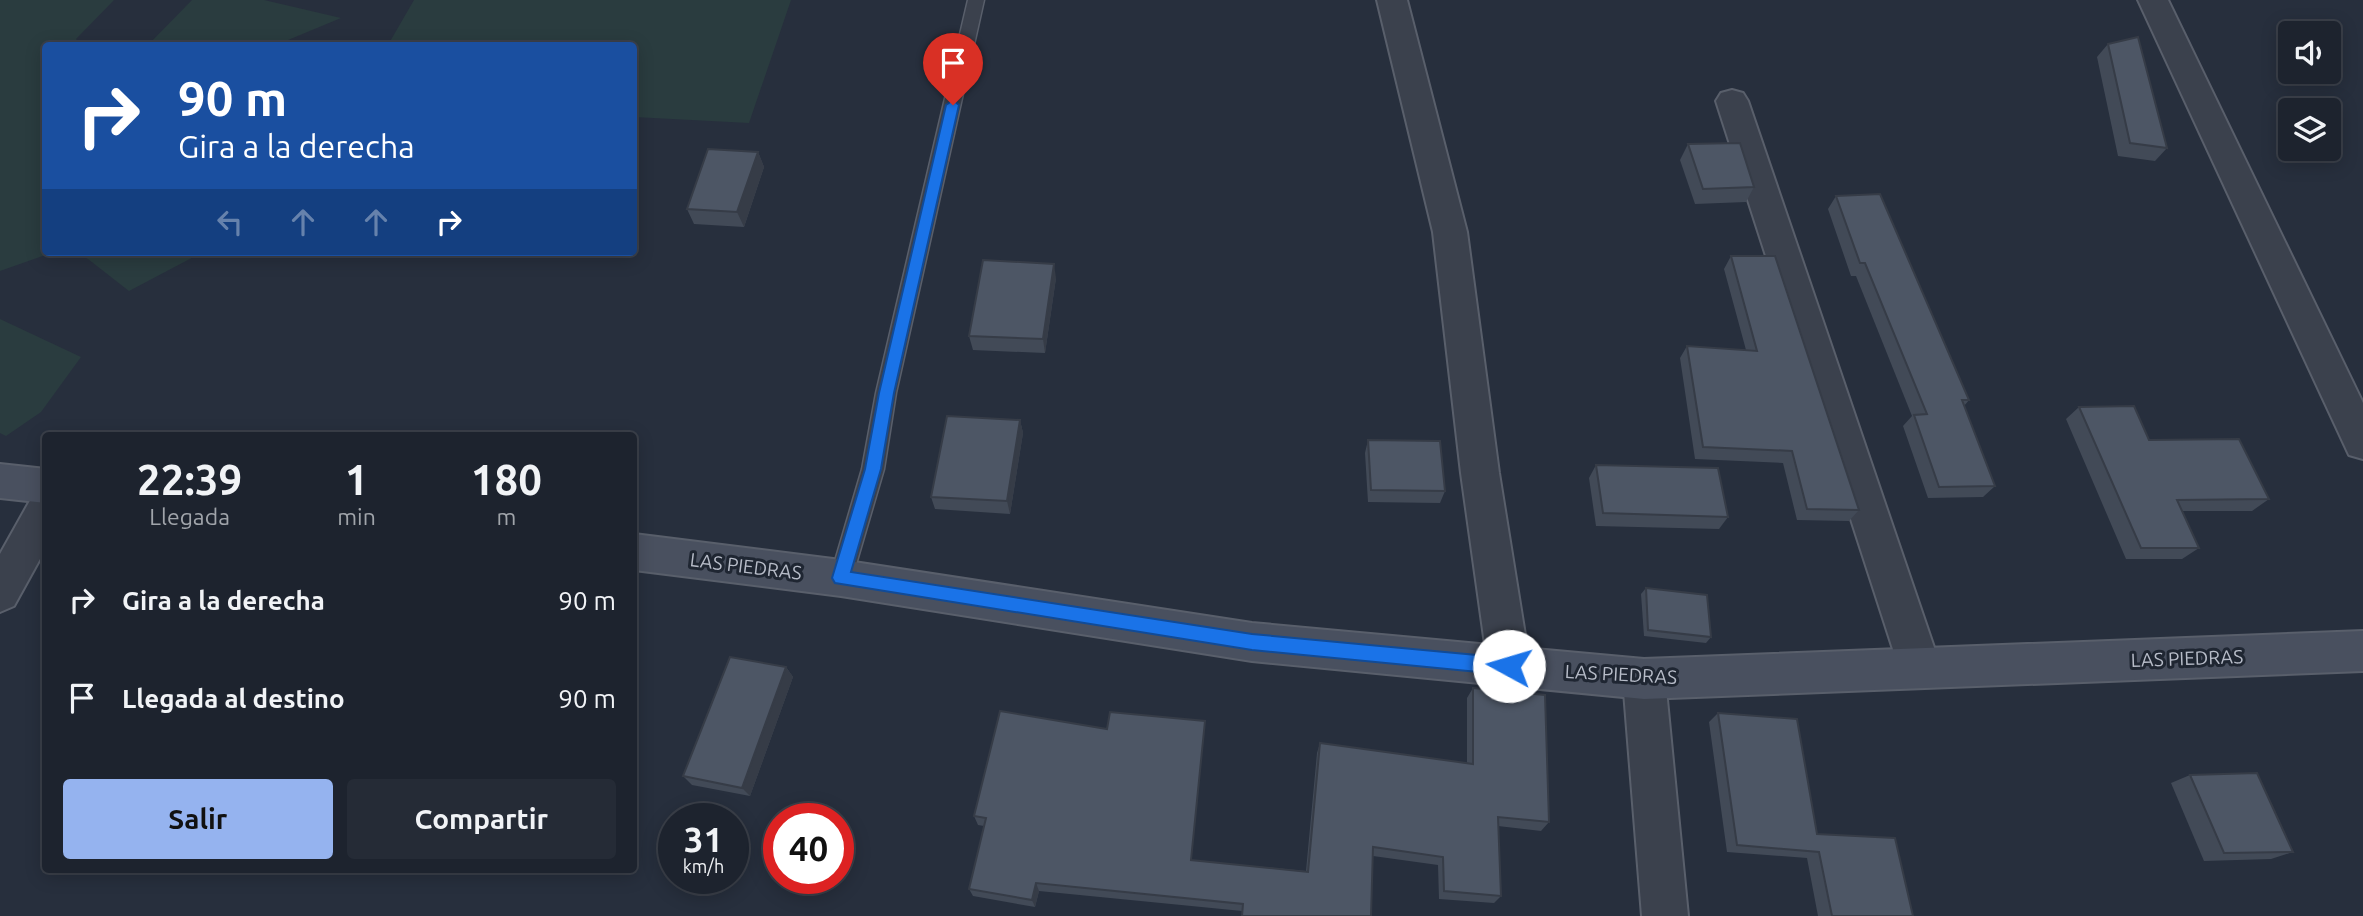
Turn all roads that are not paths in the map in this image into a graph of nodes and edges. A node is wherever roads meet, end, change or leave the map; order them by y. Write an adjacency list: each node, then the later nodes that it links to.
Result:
1 (976, 0): 10 (lane)
2 (1392, 0): 13 (street)
3 (2152, 0): 5 (street)
4 (1732, 101): 14 (street)
5 (2363, 443)
6 (0, 481): 7 (street)
7 (42, 486)
8 (42, 516): 11 (street)
9 (637, 552): 10 (street, LAS PIEDRAS)
10 (841, 578): 13 (street, LAS PIEDRAS)
11 (0, 593)
12 (2363, 651): 14 (street, LAS PIEDRAS)
13 (1509, 666): 15 (street, LAS PIEDRAS)
14 (1920, 668): 15 (street, LAS PIEDRAS)
15 (1644, 679): 16 (street)
16 (1665, 916)

